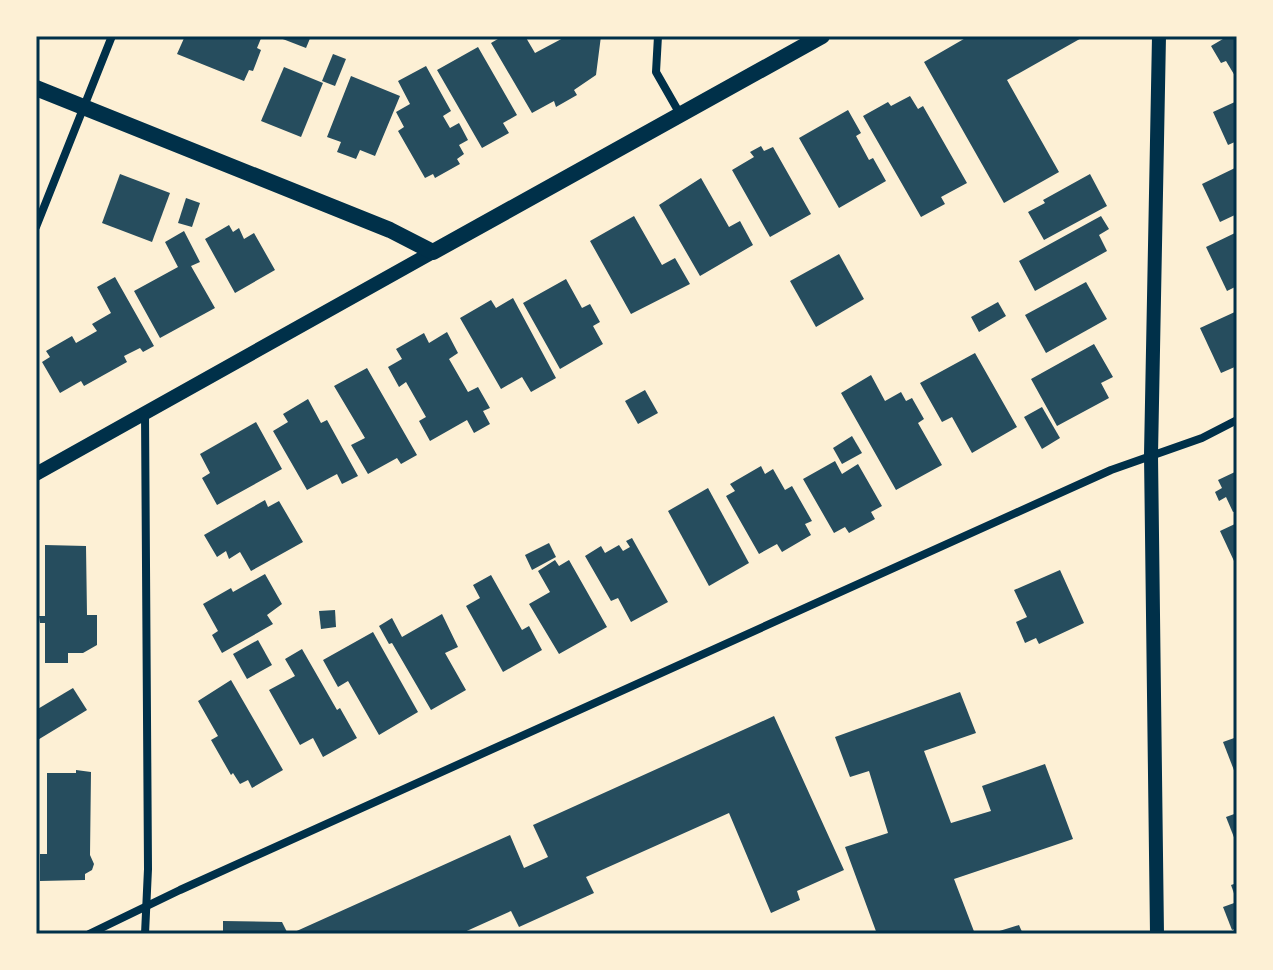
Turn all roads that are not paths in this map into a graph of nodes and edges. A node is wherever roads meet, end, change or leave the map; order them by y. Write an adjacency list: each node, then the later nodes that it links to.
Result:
1 (112, 36): 6 (street)
2 (658, 36): 7 (street)
3 (822, 36): 7 (main road)
4 (1159, 36): 12 (street)
5 (36, 88): 6 (main road)
6 (84, 107): 8 (street); 9 (main road)
7 (680, 114): 9 (main road)
8 (36, 227)
9 (433, 252): 10 (street)
10 (145, 413): 13 (street); 14 (street)
11 (1237, 420): 12 (street)
12 (1151, 455): 14 (street); 17 (street)
13 (36, 474)
14 (146, 907): 15 (street); 16 (street)
15 (89, 934)
16 (145, 934)
17 (1157, 934)

